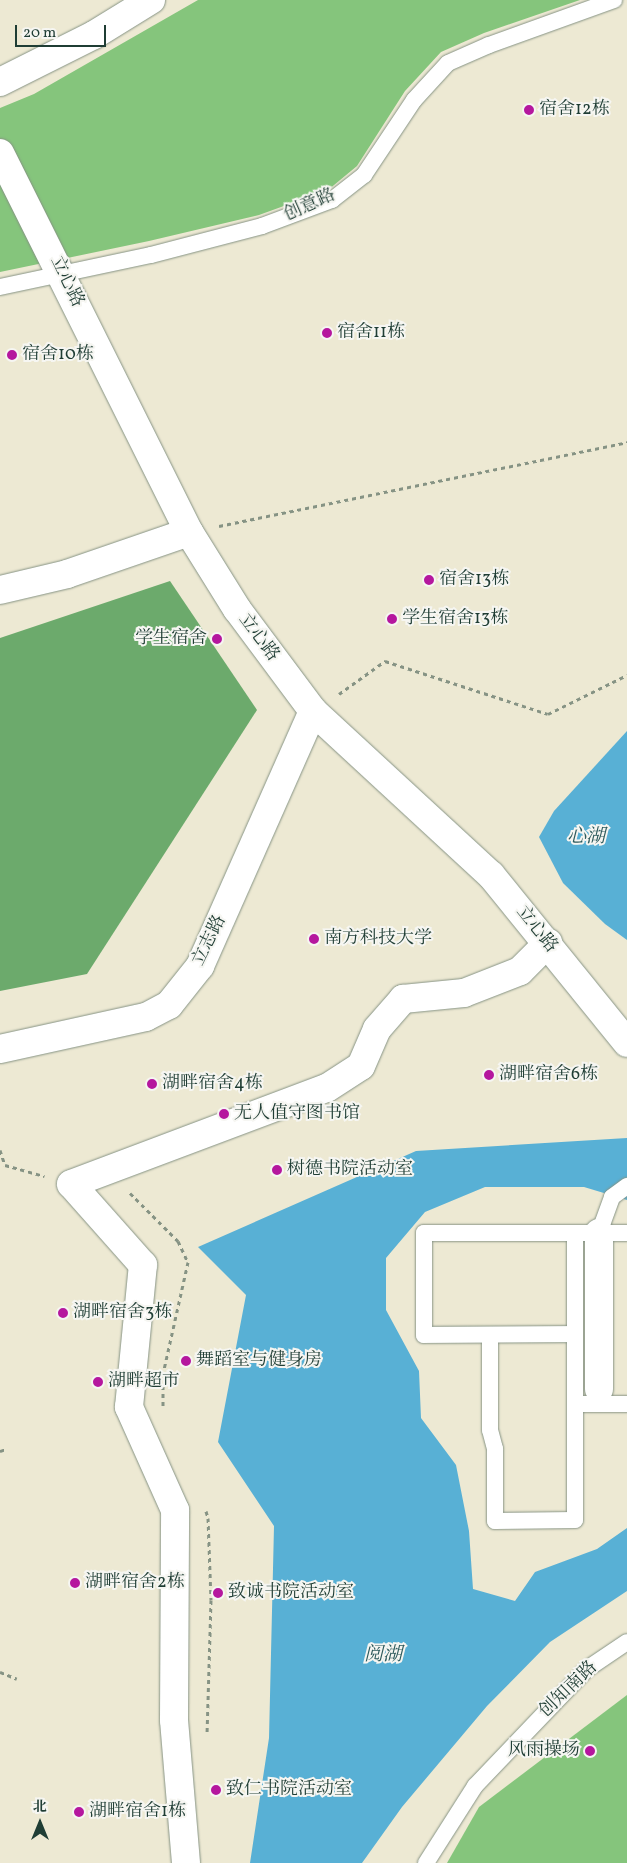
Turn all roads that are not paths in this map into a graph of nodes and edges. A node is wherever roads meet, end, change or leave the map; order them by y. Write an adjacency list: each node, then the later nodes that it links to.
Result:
1 (151, 0): 3 (street)
2 (614, 0): 5 (lane, 创意路)
3 (0, 82)
4 (0, 153): 5 (street, 立心路)
5 (62, 273): 6 (lane, 创意路); 7 (street, 立心路)
6 (0, 287)
7 (189, 532): 8 (street); 9 (street, 立心路)
8 (0, 590)
9 (313, 711): 10 (street, 立心路); 12 (street, 立志路)
10 (548, 944): 11 (street, 立心路); 22 (street)
11 (627, 1043)
12 (0, 1049)
13 (627, 1186): 14 (lane)
14 (587, 1233): 15 (lane); 16 (lane); 17 (lane); 18 (street)
15 (627, 1233)
16 (575, 1334): 17 (lane); 19 (lane)
17 (490, 1335): 19 (lane)
18 (599, 1389)
19 (574, 1404): 20 (lane)
20 (627, 1404)
21 (627, 1642): 23 (lane, 创知南路)
22 (186, 1863)
23 (426, 1863)

